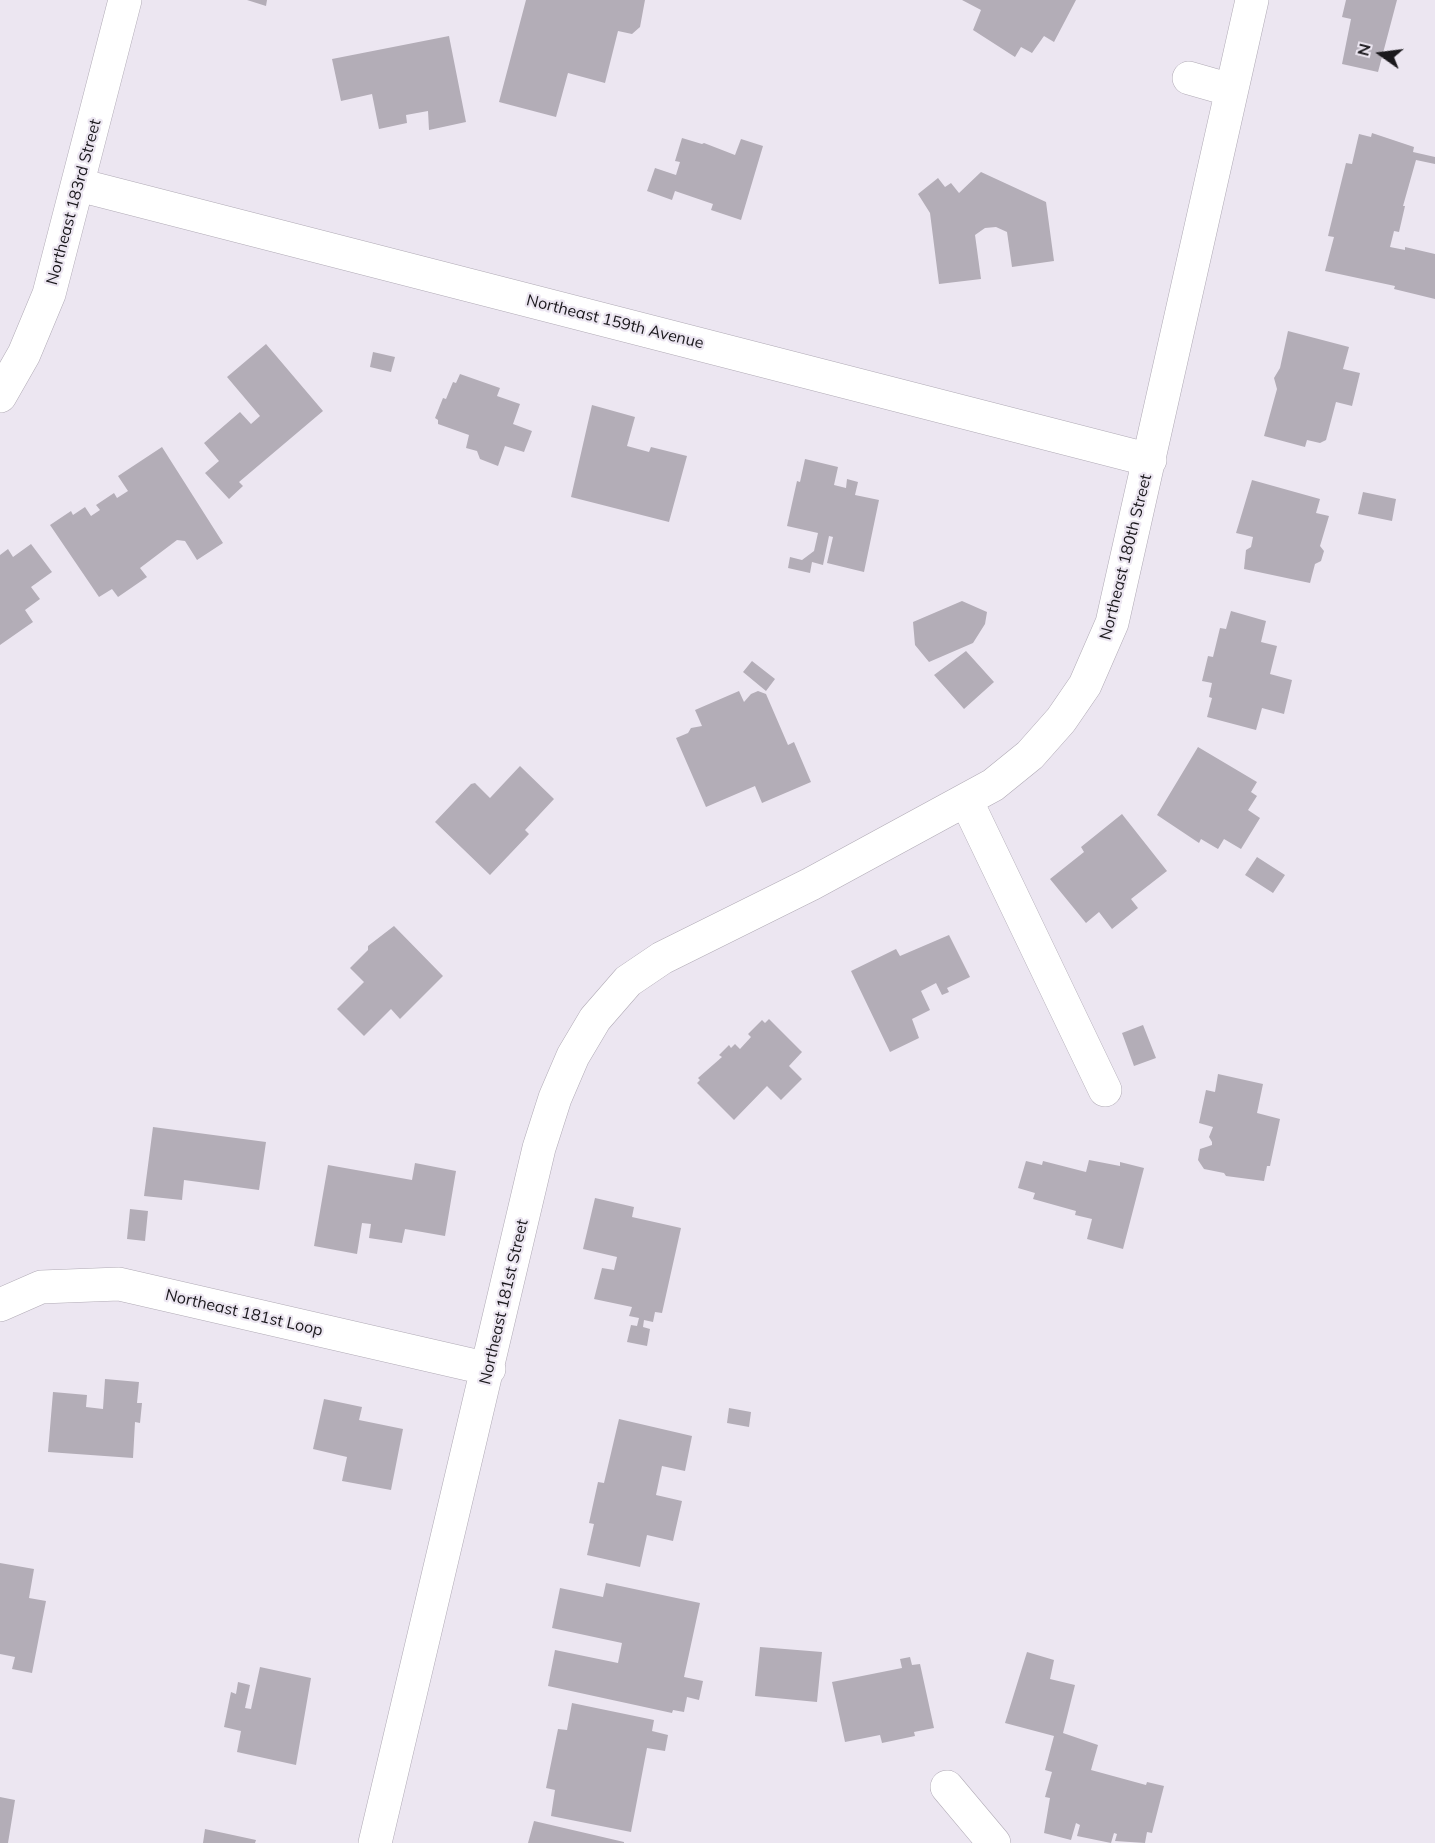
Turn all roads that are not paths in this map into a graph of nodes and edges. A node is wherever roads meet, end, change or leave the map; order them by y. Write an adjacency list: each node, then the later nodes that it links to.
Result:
1 (125, 0): 5 (street, Northeast 183rd Street)
2 (1252, 0): 4 (street, Northeast 180th Street)
3 (1189, 78): 4 (street)
4 (1231, 90): 7 (street, Northeast 180th Street)
5 (79, 185): 6 (street, Northeast 183rd Street); 7 (street, Northeast 159th Avenue)
6 (0, 396)
7 (1150, 460): 8 (street, Northeast 180th Street)
8 (966, 800): 9 (street, Northeast 180th Street); 10 (street)
9 (811, 884): 12 (street, Northeast 181st Street)
10 (1105, 1090)
11 (0, 1305): 12 (street, Northeast 181st Loop)
12 (489, 1369): 14 (street, Northeast 181st Street)
13 (947, 1787): 15 (street)
14 (375, 1843)
15 (994, 1843)

